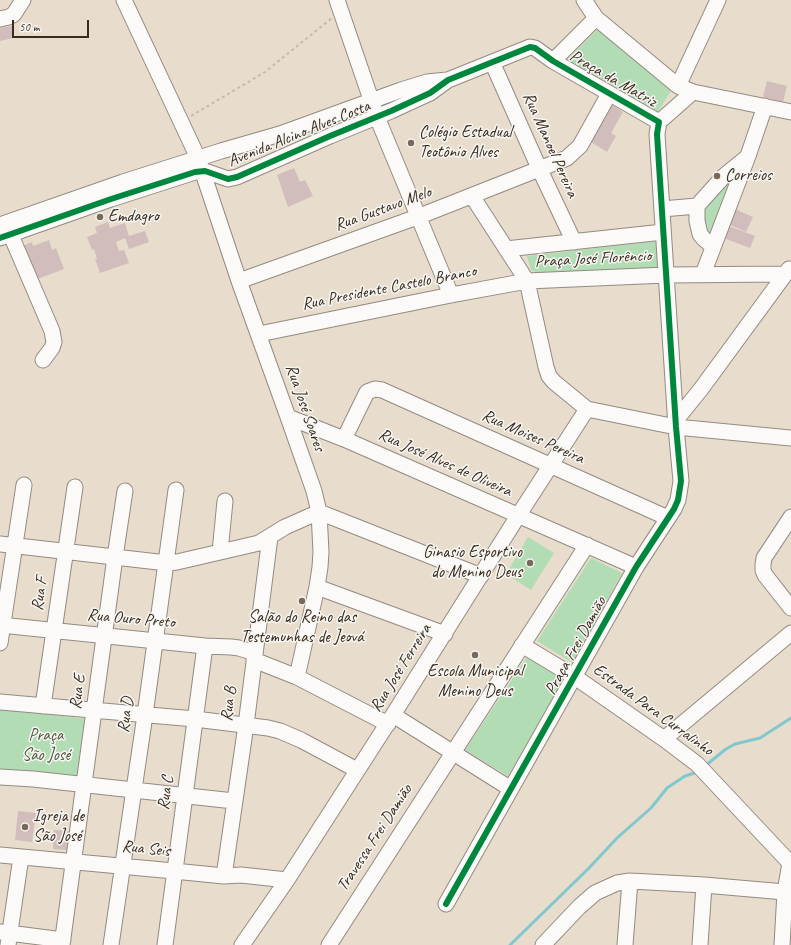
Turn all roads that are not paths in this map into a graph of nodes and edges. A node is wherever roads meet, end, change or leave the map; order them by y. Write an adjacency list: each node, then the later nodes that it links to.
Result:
1 (23, 0): 7 (street)
2 (124, 0): 22 (street, Rua José Soares)
3 (584, 0): 6 (street)
4 (718, 0): 11 (street)
5 (338, 6): 14 (street)
6 (596, 18): 8 (street, Praça da Matriz); 11 (street, Praça da Matriz)
7 (0, 19)
8 (553, 61): 9 (street, Avenida Alcino Alves Costa); 13 (street, Praça da Matriz)
9 (492, 62): 10 (street, Avenida Alcino Alves Costa); 23 (street, Rua Manoel Pereira)
10 (448, 80): 14 (street, Avenida Alcino Alves Costa); 17 (street, Avenida Alcino Alves Costa)
11 (678, 86): 12 (street, Praça da Matriz)
12 (693, 92): 15 (street); 19 (street, Praça da Matriz)
13 (609, 94): 19 (street, Praça da Matriz); 23 (street, Rua Gustavo Melo)
14 (371, 100): 17 (street); 18 (street, Avenida Alcino Alves Costa)
15 (765, 106): 16 (street); 21 (street)
16 (791, 112)
17 (377, 117): 20 (street, Avenida Alcino Alves Costa); 27 (street)
18 (323, 119): 20 (street); 22 (street, Avenida Alcino Alves Costa)
19 (659, 122): 26 (street)
20 (330, 136): 22 (street, Avenida Alcino Alves Costa)
21 (748, 156): 25 (street); 31 (street)
22 (199, 165): 28 (street, Avenida Alcino Alves Costa); 36 (street, Rua José Soares)
23 (539, 168): 24 (street, Rua Gustavo Melo); 30 (street, Rua Manoel Pereira)
24 (472, 196): 27 (street, Rua Gustavo Melo); 32 (street)
25 (697, 206): 26 (street); 31 (street)
26 (662, 209): 29 (street)
27 (420, 216): 36 (street, Rua Gustavo Melo); 38 (street)
28 (4, 230): 40 (street)
29 (663, 232): 30 (street, Praça José Florêncio); 35 (street, Praça José Florêncio)
30 (574, 242): 32 (street, Praça José Florêncio)
31 (713, 247): 34 (street)
32 (506, 249): 37 (street, Praça José Florêncio)
33 (788, 270): 34 (street); 43 (street)
34 (703, 274): 35 (street)
35 (666, 275): 37 (street, Praça José Florêncio); 43 (street, Praça Frei Damião)
36 (239, 281): 39 (street, Rua José Soares)
37 (527, 281): 38 (street, Rua Presidente Castelo Branco); 41 (street)
38 (451, 295): 39 (street, Rua Presidente Castelo Branco)
39 (259, 334): 42 (street, Rua José Soares)
40 (43, 360)
41 (587, 409): 43 (street); 46 (street, Rua José Ferreira)
42 (288, 417): 45 (street, Rua José Alves de Oliveira); 52 (street, Rua José Soares)
43 (676, 424): 44 (street); 55 (street, Praça Frei Damião)
44 (791, 438)
45 (344, 439): 46 (street, Rua Moises Pereira); 53 (street, Rua José Alves de Oliveira)
46 (550, 466): 53 (street, Rua José Ferreira); 55 (street, Rua Moises Pereira)
47 (24, 484): 57 (street)
48 (75, 487): 59 (street, Rua F)
49 (176, 490): 62 (street, Rua D)
50 (125, 491): 61 (street, Rua E)
51 (225, 501): 60 (street)
52 (319, 512): 56 (street); 64 (street); 65 (street, Rua José Soares)
53 (518, 516): 58 (street, Rua José Alves de Oliveira); 64 (street, Rua José Ferreira)
54 (791, 517): 66 (street)
55 (668, 518): 63 (street, Praça Frei Damião)
56 (270, 537): 60 (street); 76 (street, Rua B)
57 (7, 545): 59 (street); 67 (street)
58 (587, 545): 63 (street); 74 (street)
59 (66, 552): 61 (street); 68 (street, Rua F)
60 (220, 552): 62 (street)
61 (115, 557): 62 (street); 71 (street, Rua E)
62 (167, 563): 72 (street, Rua D)
63 (636, 567): 77 (street, Praça Frei Damião)
64 (481, 576): 70 (street, Rua José Ferreira)
65 (317, 587): 70 (street); 78 (street, Rua José Soares)
66 (791, 608)
67 (1, 625): 68 (street, Rua Ouro Preto); 73 (street)
68 (54, 631): 71 (street, Rua Ouro Preto); 80 (street, Rua F)
69 (791, 633): 86 (street)
70 (445, 634): 84 (street, Rua José Ferreira)
71 (104, 636): 72 (street, Rua Ouro Preto); 81 (street, Rua E)
72 (156, 640): 75 (street, Rua Ouro Preto); 82 (street, Rua D)
73 (0, 643)
74 (522, 645): 77 (street, Praça Frei Damião); 87 (street)
75 (205, 646): 76 (street, Rua Ouro Preto); 83 (street, Rua C)
76 (254, 657): 78 (street, Rua Ouro Preto); 85 (street, Rua B)
77 (575, 677): 86 (street, Estrada Para Curralinho); 91 (street, Praça Frei Damião)
78 (297, 678): 84 (street, Rua Ouro Preto)
79 (0, 702): 80 (street)
80 (43, 706): 81 (street)
81 (95, 711): 82 (street); 90 (street, Rua E)
82 (146, 715): 83 (street); 92 (street, Rua D)
83 (195, 719): 85 (street); 93 (street, Rua C)
84 (391, 720): 87 (street); 88 (street, Rua José Ferreira)
85 (246, 724): 88 (street); 94 (street, Rua B)
86 (664, 738): 98 (street, Estrada Para Curralinho)
87 (452, 752): 91 (street); 112 (street, Travessa Frei Damião)
88 (357, 770): 102 (street, Rua José Ferreira)
89 (0, 777): 90 (street)
90 (84, 785): 92 (street); 97 (street, Rua E)
91 (511, 789): 106 (street, Praça Frei Damião)
92 (134, 791): 93 (street); 99 (street, Rua D)
93 (185, 796): 94 (street); 100 (street, Rua C)
94 (234, 801): 101 (street, Rua B)
95 (0, 855): 96 (street, Rua Seis)
96 (21, 857): 97 (street, Rua Seis); 107 (street)
97 (74, 861): 99 (street, Rua Seis); 108 (street, Rua E)
98 (790, 862): 105 (street)
99 (124, 866): 100 (street, Rua Seis); 109 (street, Rua D)
100 (174, 871): 101 (street, Rua Seis); 110 (street, Rua C)
101 (224, 876): 102 (street, Rua Seis)
102 (287, 880): 111 (street, Rua José Ferreira)
103 (630, 881): 104 (street); 113 (street); 114 (street)
104 (704, 885): 105 (street); 115 (street)
105 (788, 894): 116 (street)
106 (446, 904)
107 (6, 937): 108 (street)
108 (63, 943)
109 (111, 945)
110 (165, 945)
111 (242, 945)
112 (329, 945)
113 (543, 945)
114 (625, 945)
115 (700, 945)
116 (782, 945)

